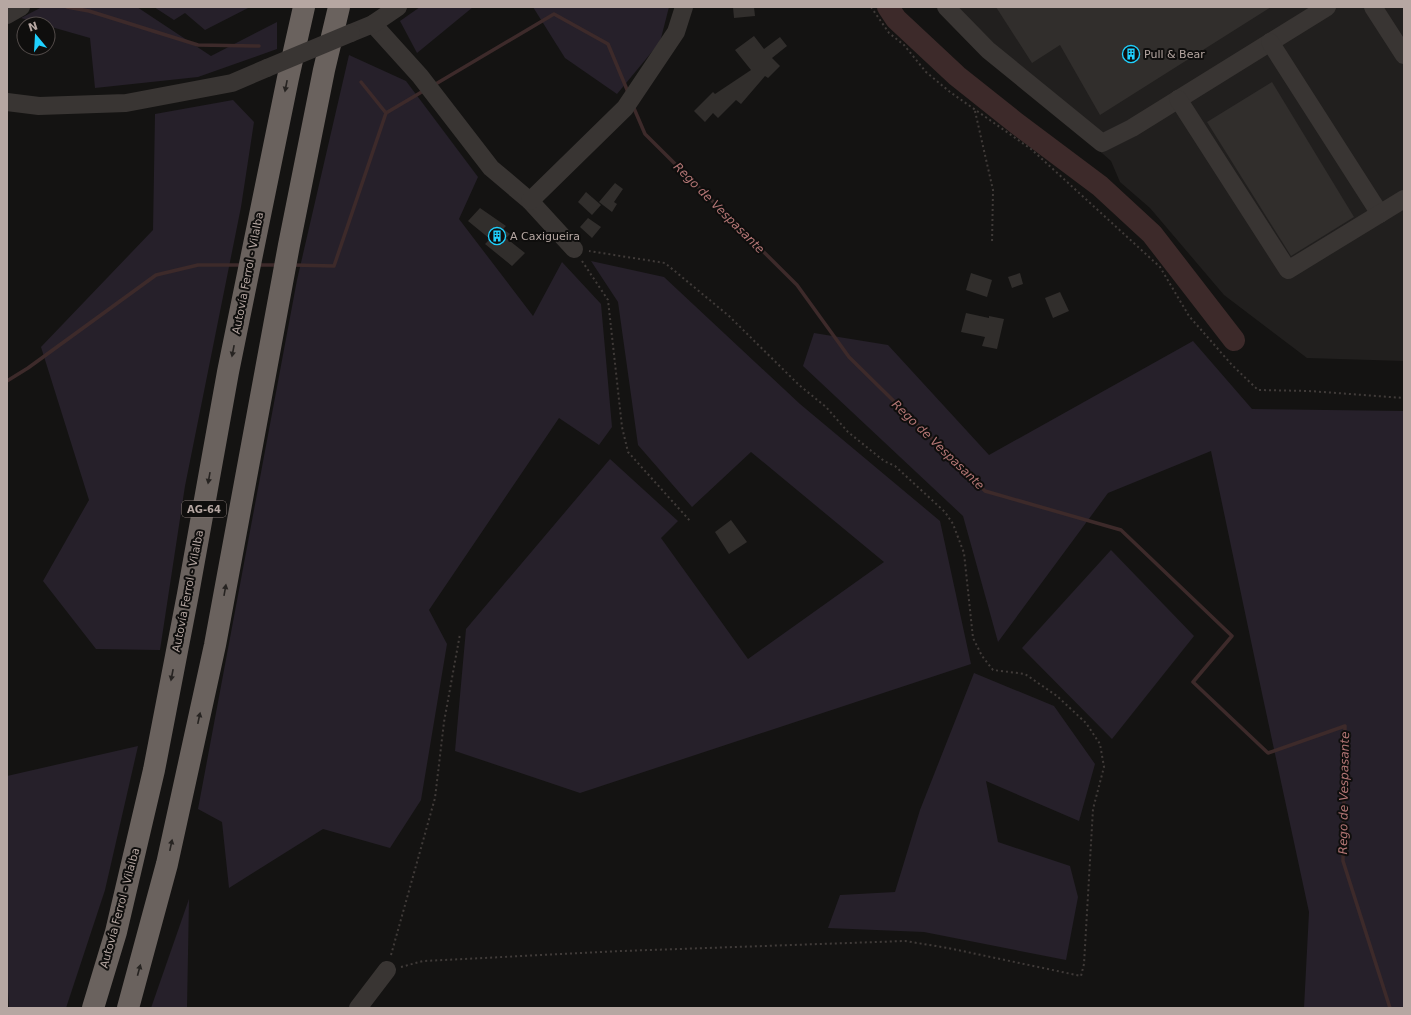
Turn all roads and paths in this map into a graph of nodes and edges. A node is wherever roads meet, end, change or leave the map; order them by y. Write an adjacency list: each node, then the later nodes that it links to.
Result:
1 (21, 7): 10 (street)
2 (304, 7): 26 (highway, Autovía Ferrol - Vilalba / AG-64, one-way to 26)
3 (339, 7): 27 (highway, AG-64, one-way to 3)
4 (398, 7): 11 (street)
5 (684, 7): 18 (street)
6 (871, 7): 16 (path)
7 (946, 7): 14 (street)
8 (1326, 7): 12 (street)
9 (1373, 7): 13 (street)
10 (7, 15)
11 (374, 24): 15 (street, bridge); 18 (street)
12 (1270, 42): 14 (street); 19 (street)
13 (1404, 55)
14 (1178, 99): 19 (street)
15 (7, 102)
16 (975, 110): 20 (path); 22 (path)
17 (1404, 199): 19 (street)
18 (530, 201): 21 (street)
19 (1380, 214)
20 (992, 244)
21 (574, 249): 23 (path); 25 (path)
22 (1404, 398)
23 (691, 522)
24 (460, 634): 25 (path)
25 (387, 970): 28 (street)
26 (93, 1008)
27 (128, 1008)
28 (358, 1008)

